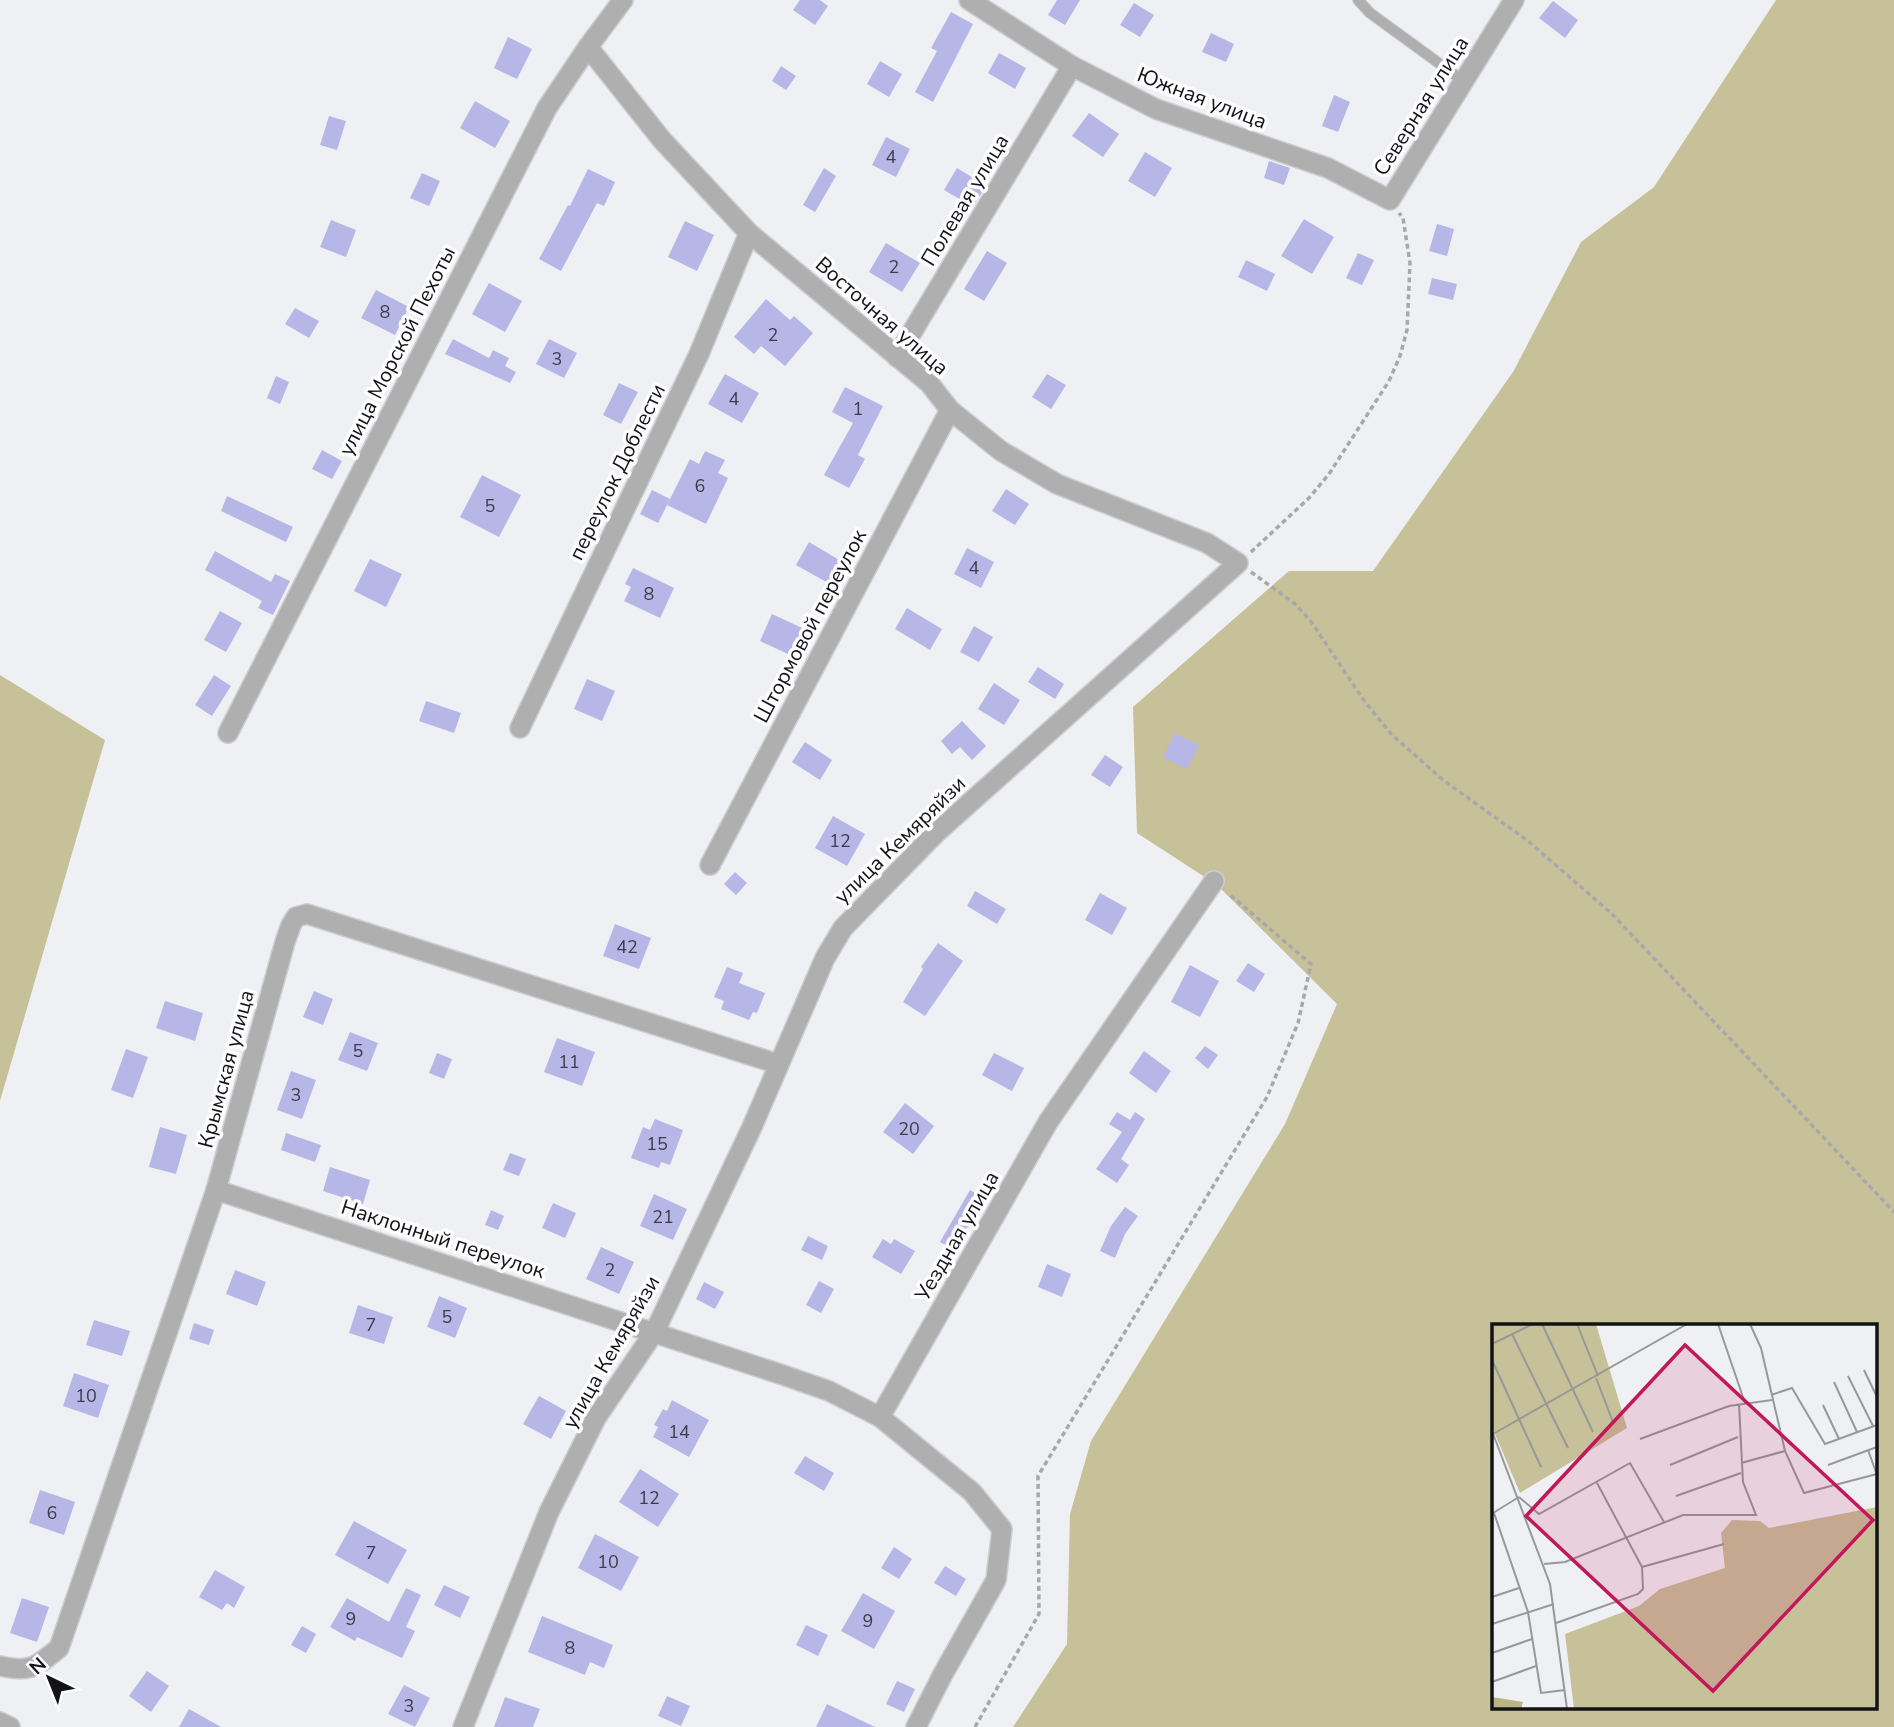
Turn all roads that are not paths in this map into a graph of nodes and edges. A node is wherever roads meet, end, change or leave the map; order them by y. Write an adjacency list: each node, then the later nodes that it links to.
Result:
1 (969, 0): 6 (street, Южная улица)
2 (1359, 0): 7 (lane)
3 (1514, 0): 7 (street, Северная улица)
4 (613, 3): 5 (street, улица Морской Пехоты)
5 (588, 47): 9 (street, Восточная улица); 14 (street, улица Морской Пехоты)
6 (1072, 66): 8 (street, Южная улица); 10 (street, Полевая улица)
7 (1462, 80): 8 (street, Северная улица)
8 (1390, 200)
9 (749, 233): 10 (street, Восточная улица); 13 (street, переулок Доблести)
10 (897, 357): 11 (street, Восточная улица)
11 (950, 410): 12 (street, Восточная улица); 15 (street, Штормовой переулок)
12 (1238, 564): 17 (street, улица Кемяряйзи)
13 (520, 728)
14 (228, 733)
15 (710, 865)
16 (1214, 881): 20 (street, Уездная улица)
17 (778, 1064): 18 (street, Крымская улица); 19 (street, улица Кемяряйзи)
18 (216, 1190): 19 (street, Наклонный переулок); 21 (street, Крымская улица)
19 (655, 1331): 20 (street); 24 (street, улица Кемяряйзи)
20 (880, 1417): 25 (street)
21 (0, 1665)
22 (0, 1722): 23 (street)
23 (10, 1727)
24 (463, 1727)
25 (916, 1727)

